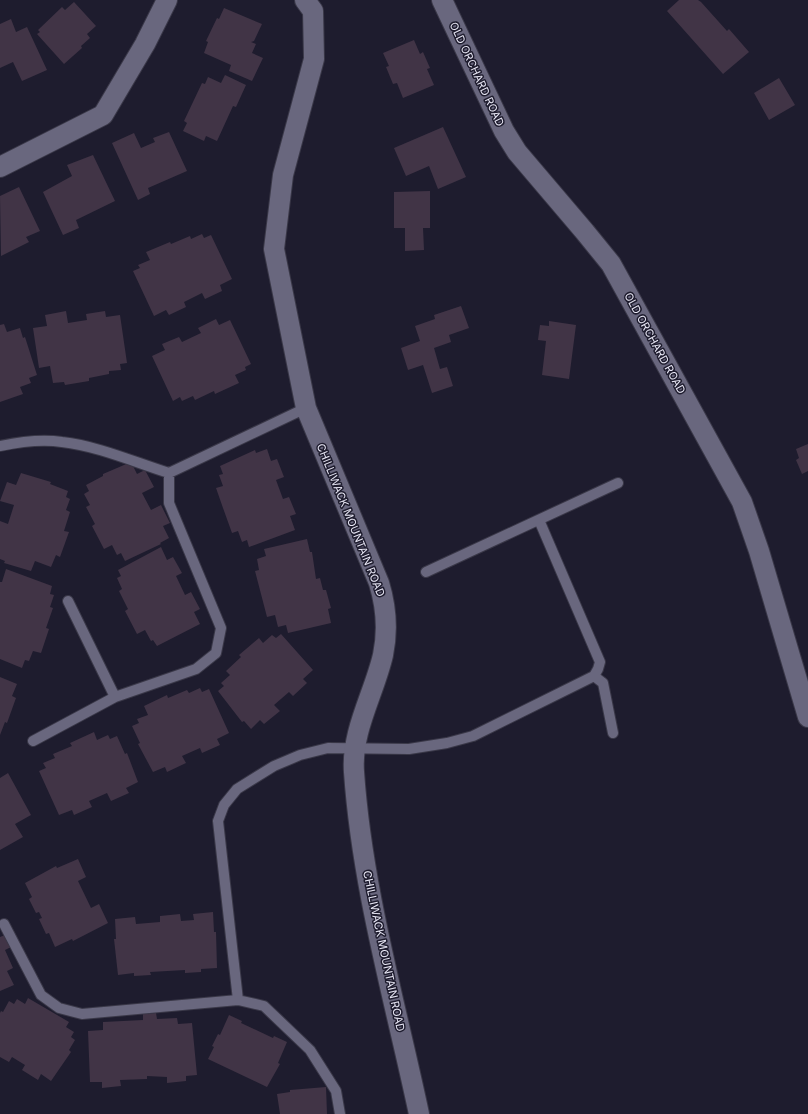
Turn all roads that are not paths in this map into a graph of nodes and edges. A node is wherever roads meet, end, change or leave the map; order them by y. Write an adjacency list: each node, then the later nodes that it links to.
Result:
1 (167, 0): 4 (street)
2 (306, 0): 5 (street, CHILLIWACK MOUNTAIN ROAD)
3 (442, 0): 14 (street, OLD ORCHARD ROAD)
4 (0, 167)
5 (306, 408): 7 (lane); 17 (street, CHILLIWACK MOUNTAIN ROAD)
6 (0, 446): 7 (lane)
7 (169, 473): 13 (lane)
8 (618, 483): 9 (lane)
9 (539, 520): 10 (lane); 12 (lane)
10 (426, 572)
11 (68, 602): 13 (lane)
12 (594, 676): 15 (lane); 17 (lane)
13 (115, 697): 16 (lane)
14 (808, 717)
15 (613, 733)
16 (33, 741)
17 (355, 749): 19 (lane); 21 (street, CHILLIWACK MOUNTAIN ROAD)
18 (4, 924): 19 (lane)
19 (238, 1000): 20 (lane)
20 (340, 1114)
21 (419, 1114)

